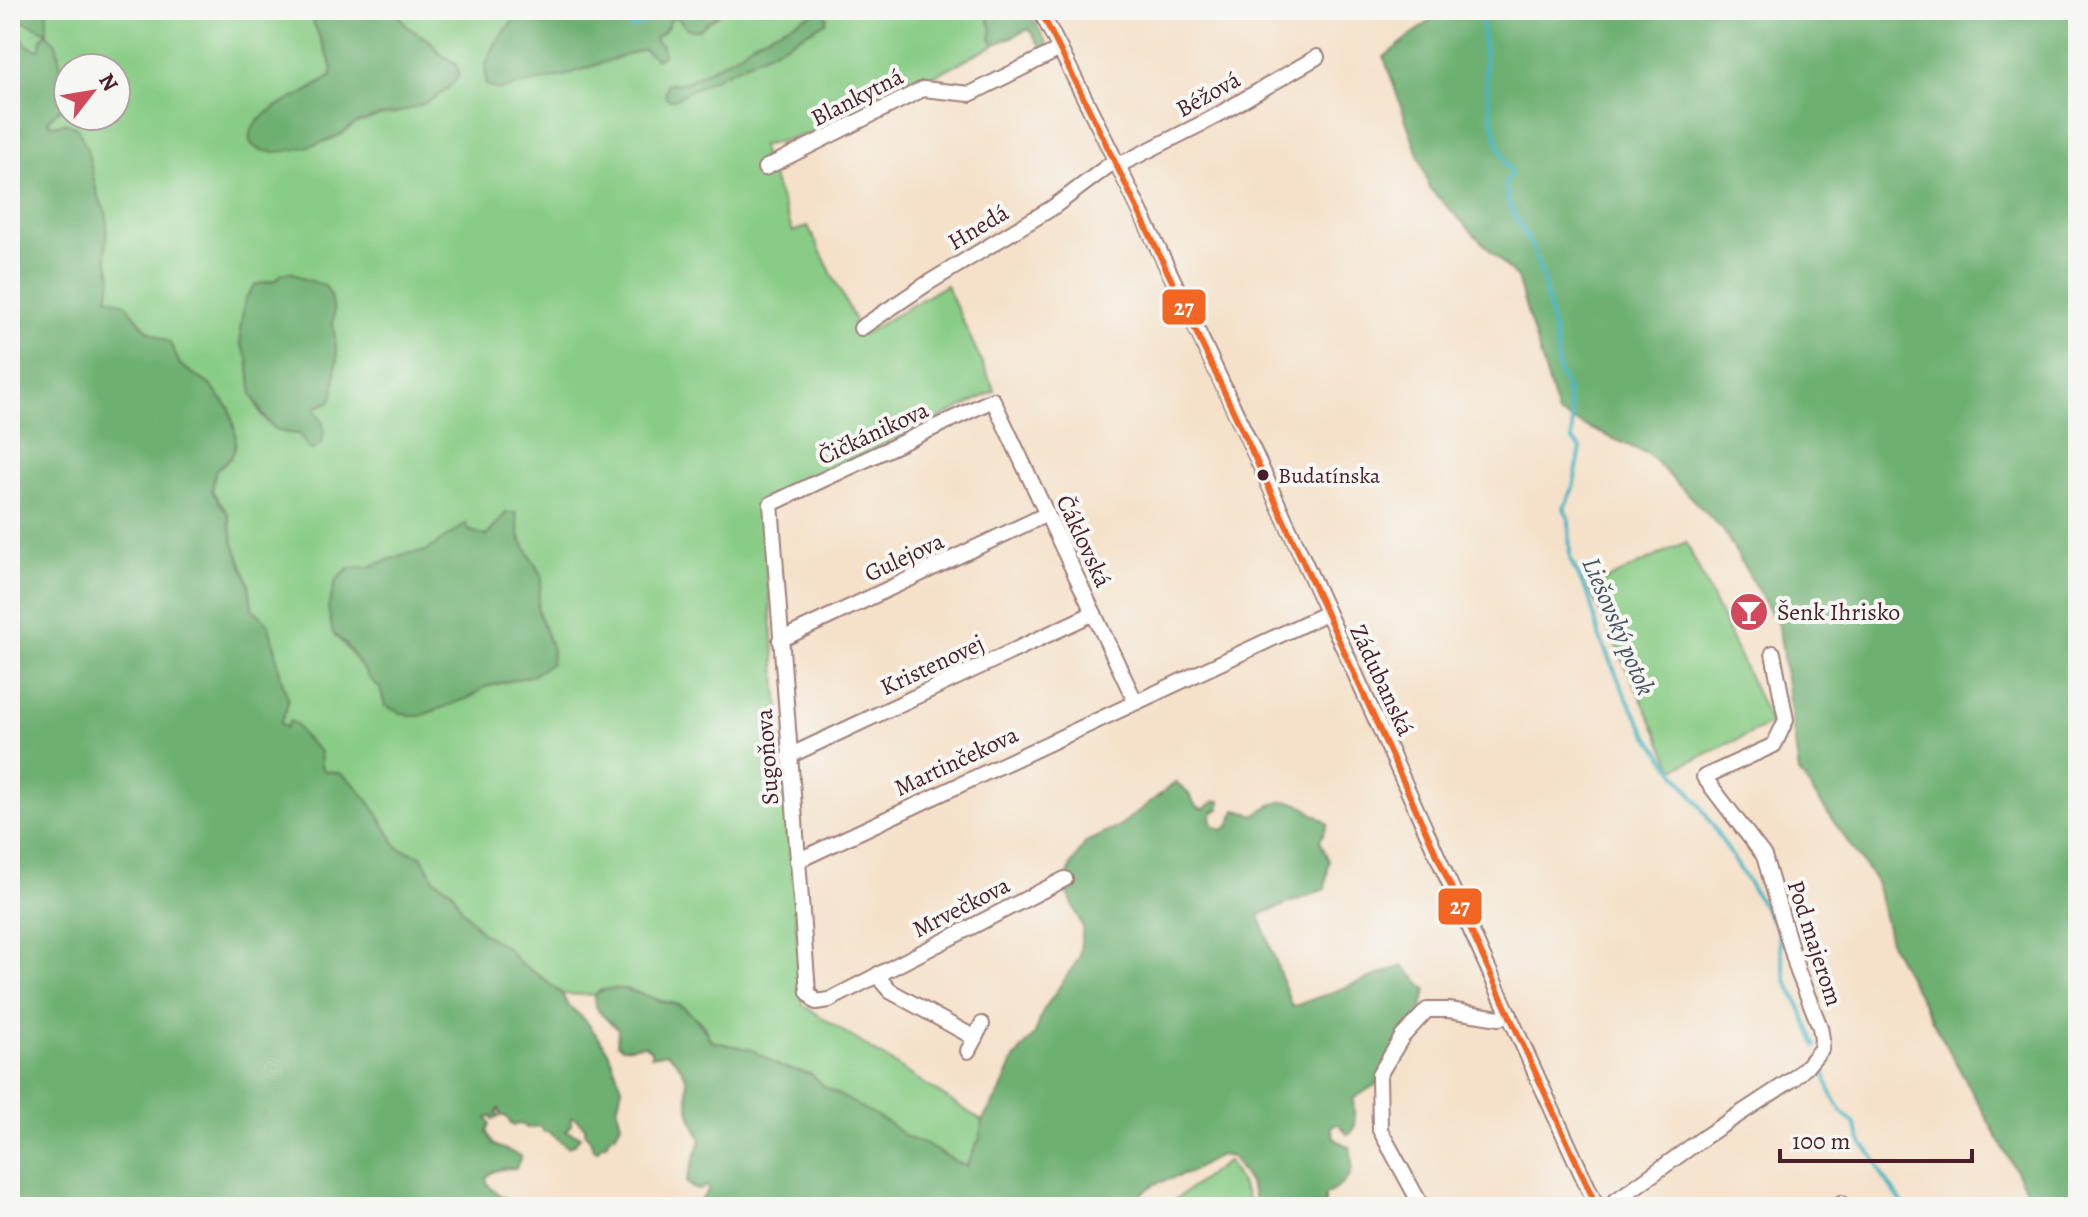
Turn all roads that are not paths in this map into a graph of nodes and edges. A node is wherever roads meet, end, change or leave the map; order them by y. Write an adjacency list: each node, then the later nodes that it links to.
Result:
1 (1040, 10): 2 (street)
2 (1060, 49): 4 (street); 5 (street, Blankytná)
3 (1317, 57): 4 (street, Béžová)
4 (1119, 166): 6 (street, Hnedá); 11 (street, Zádubanská)
5 (765, 168)
6 (861, 328)
7 (993, 400): 8 (street, Čičkánikova); 9 (street, Čáklovská)
8 (771, 504): 12 (street, Sugoňova)
9 (1047, 514): 10 (street, Čáklovská); 12 (street, Gulejova)
10 (1094, 613): 14 (street, Čáklovská); 15 (street, Kristenovej)
11 (1327, 613): 14 (street, Martinčekova); 20 (street, Zádubanská)
12 (780, 640): 15 (street, Sugoňova)
13 (1773, 653): 24 (street, Pod majerom)
14 (1135, 701): 16 (street, Martinčekova)
15 (789, 756): 16 (street, Sugoňova)
16 (797, 861): 19 (street, Sugoňova)
17 (1065, 879): 18 (street, Mrvečkova)
18 (878, 974): 19 (street, Mrvečkova); 21 (street)
19 (816, 1002)
20 (1510, 1015): 22 (street); 23 (street, Zádubanská)
21 (975, 1038)
22 (1422, 1207)
23 (1597, 1207)
24 (1607, 1207)

